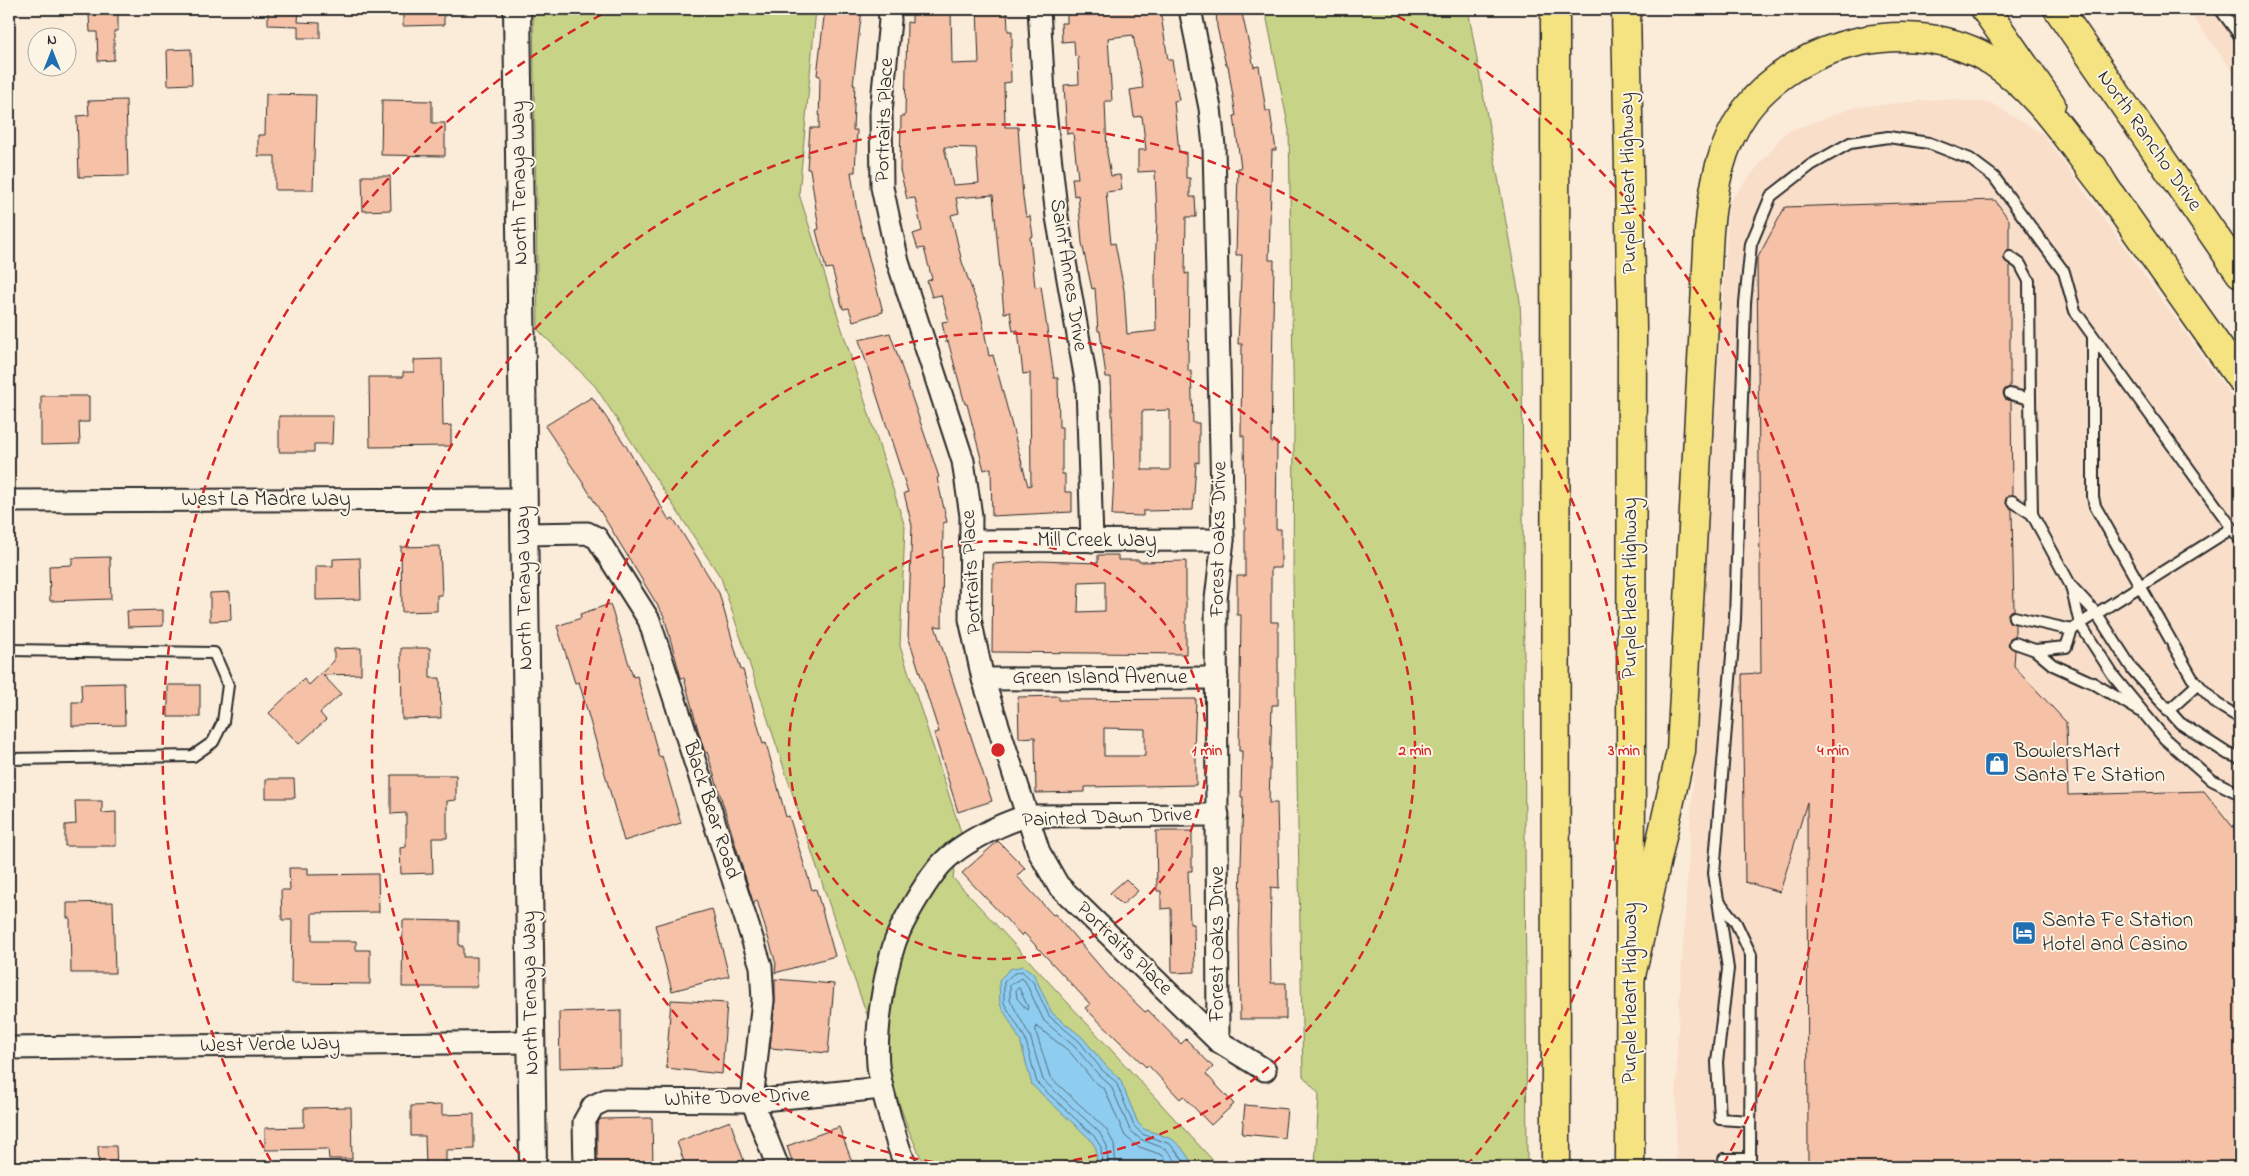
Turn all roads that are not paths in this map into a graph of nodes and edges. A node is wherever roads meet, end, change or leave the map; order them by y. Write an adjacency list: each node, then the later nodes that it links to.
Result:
1 (517, 9): 18 (street, North Tenaya Way)
2 (889, 9): 26 (street, Portraits Place)
3 (1039, 9): 27 (street, Saint Annes Drive)
4 (1190, 9): 25 (street, Forest Oaks Drive)
5 (1555, 9): 61 (main road)
6 (1626, 9): 48 (main road, Purple Heart Highway)
7 (1985, 9): 11 (main road)
8 (2058, 9): 13 (main road, North Rancho Drive)
9 (2220, 9): 10 (lane)
10 (2240, 36)
11 (2105, 188): 15 (main road); 48 (main road)
12 (2010, 257): 17 (lane)
13 (2240, 273)
14 (2093, 337): 22 (lane); 29 (lane); 47 (lane)
15 (2240, 378)
16 (2010, 394): 17 (lane)
17 (2030, 399): 21 (lane)
18 (524, 499): 19 (street, West La Madre Way); 23 (street, North Tenaya Way)
19 (9, 501)
20 (2012, 501): 21 (lane)
21 (2032, 514): 28 (lane)
22 (2232, 528): 24 (lane); 29 (lane)
23 (524, 534): 50 (street, North Tenaya Way); 54 (street, Black Bear Road)
24 (2240, 539)
25 (1223, 540): 27 (street, Mill Creek Way); 36 (street, Forest Oaks Drive)
26 (971, 541): 27 (street, Mill Creek Way); 37 (street, Portraits Place)
27 (1092, 541)
28 (2071, 586): 30 (lane); 32 (lane)
29 (2140, 588): 30 (lane); 38 (lane)
30 (2097, 614): 32 (lane); 39 (lane)
31 (2014, 617): 32 (lane)
32 (2076, 627): 35 (lane); 40 (lane)
33 (2015, 643): 35 (lane)
34 (9, 650): 43 (lane)
35 (2035, 650): 40 (lane)
36 (1217, 678): 37 (street, Green Island Avenue); 45 (street, Forest Oaks Drive)
37 (983, 679): 46 (street, Portraits Place)
38 (2198, 684): 39 (lane); 41 (lane)
39 (2168, 711): 42 (lane)
40 (2145, 714): 44 (lane)
41 (2240, 718)
42 (2240, 758)
43 (9, 759)
44 (2240, 794)
45 (1218, 815): 46 (street, Painted Dawn Drive); 49 (street, Forest Oaks Drive)
46 (1027, 816): 49 (street, Portraits Place); 53 (street, Painted Dawn Drive)
47 (1718, 900): 55 (lane); 55 (lane)
48 (1631, 976): 62 (main road, Purple Heart Highway)
49 (1218, 1041): 52 (street, Portraits Place)
50 (532, 1042): 51 (street, West Verde Way); 57 (street, North Tenaya Way)
51 (9, 1048)
52 (1265, 1070)
53 (882, 1088): 54 (street, White Dove Drive); 60 (street, Painted Dawn Drive)
54 (752, 1102): 58 (street, White Dove Drive); 59 (street, Black Bear Road)
55 (1750, 1121): 56 (lane)
56 (1750, 1163): 63 (lane)
57 (534, 1167)
58 (584, 1167)
59 (778, 1167)
60 (907, 1167)
61 (1556, 1167)
62 (1630, 1167)
63 (1724, 1167)

